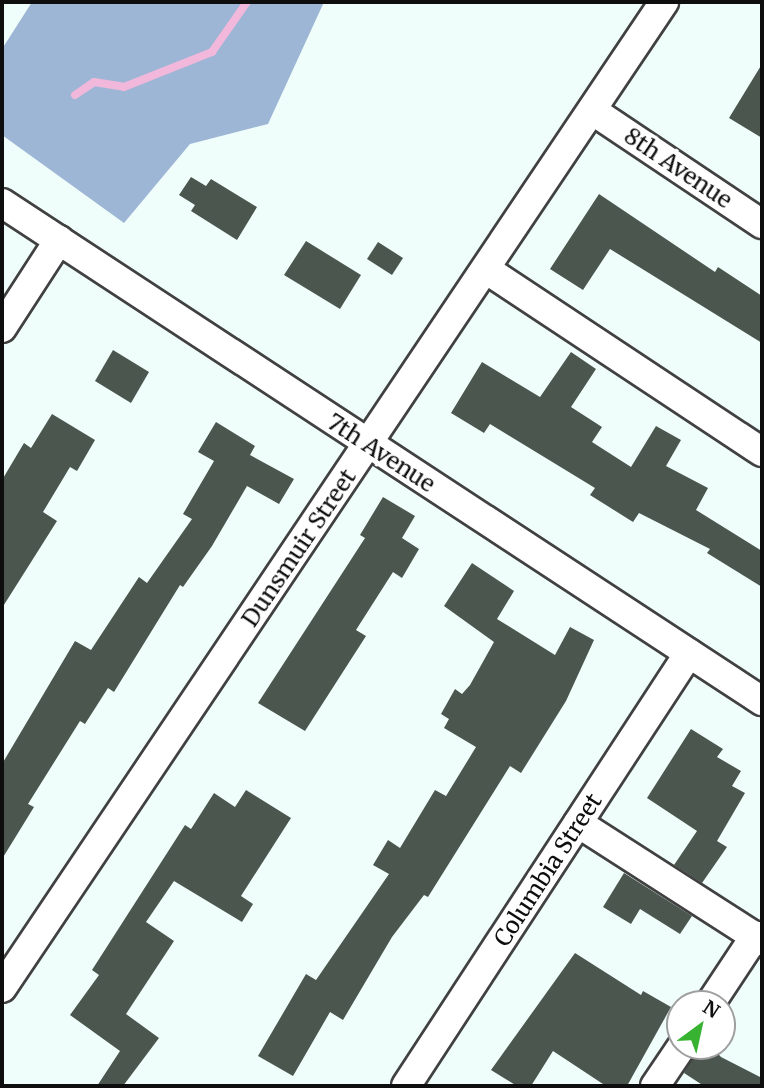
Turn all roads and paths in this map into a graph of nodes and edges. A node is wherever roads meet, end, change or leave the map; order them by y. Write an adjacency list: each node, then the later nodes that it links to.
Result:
1 (664, 2): 2 (street, Dunsmuir Street)
2 (593, 111): 4 (street, 8th Avenue); 6 (street, Dunsmuir Street)
3 (2, 203): 5 (street, 7th Avenue)
4 (762, 224)
5 (59, 240): 7 (street); 8 (street, 7th Avenue)
6 (487, 270): 8 (street, Dunsmuir Street); 9 (street)
7 (2, 328)
8 (369, 445): 10 (street, 7th Avenue); 14 (street, Dunsmuir Street)
9 (762, 452)
10 (689, 653): 11 (street, 7th Avenue); 12 (street, Columbia Street)
11 (762, 701)
12 (578, 823): 13 (street); 17 (street, Columbia Street)
13 (759, 939): 15 (street)
14 (2, 988)
15 (721, 990)
16 (673, 1060): 18 (street)
17 (406, 1086)
18 (655, 1086)

